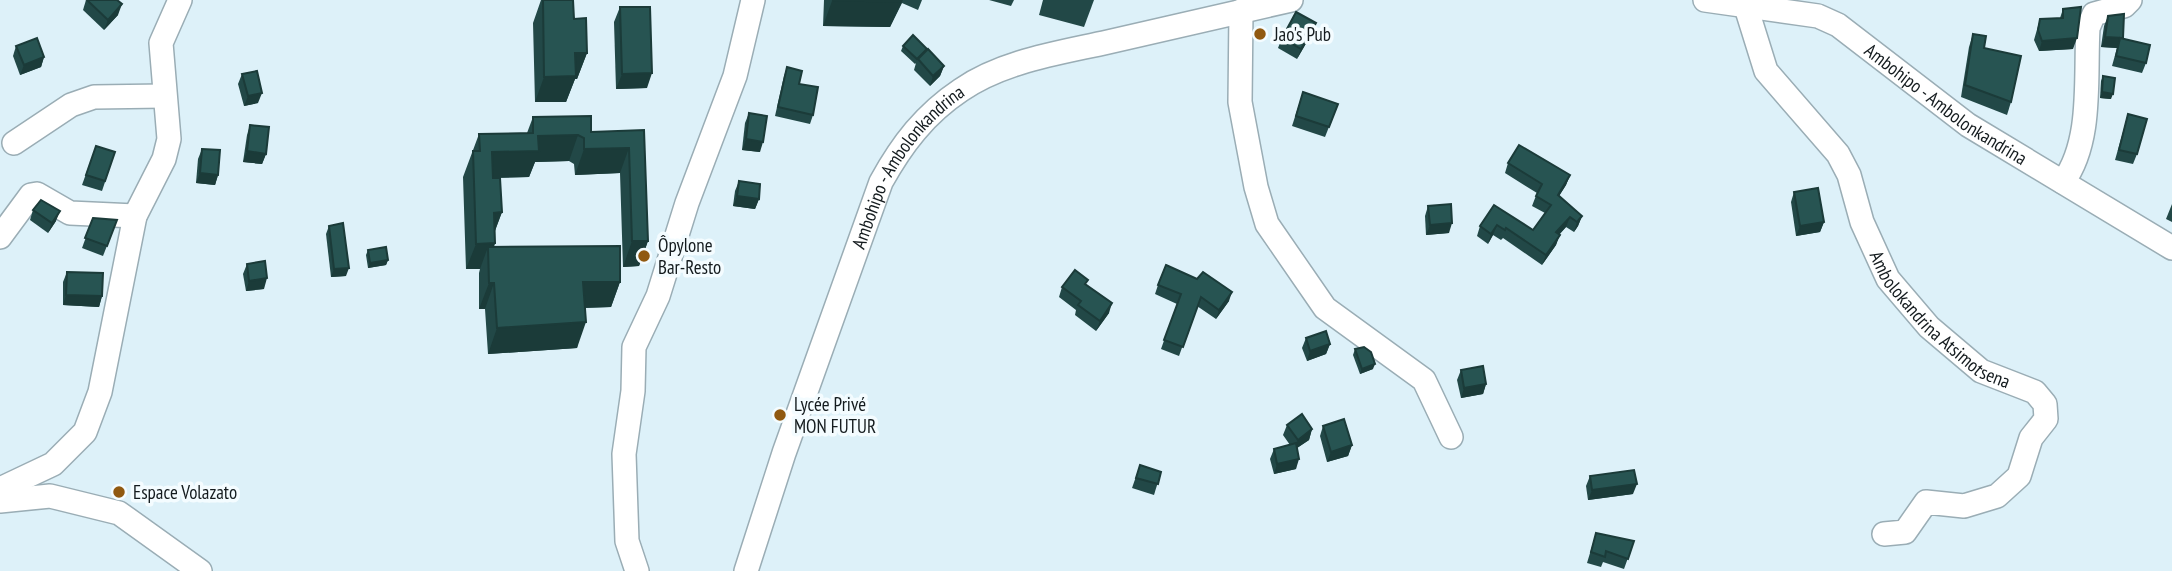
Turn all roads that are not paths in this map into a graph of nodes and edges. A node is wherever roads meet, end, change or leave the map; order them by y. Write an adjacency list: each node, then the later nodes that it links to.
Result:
1 (180, 0): 8 (street)
2 (753, 0): 19 (street)
3 (1291, 0): 7 (street, Ambohipo - Ambolonkandrina)
4 (1705, 0): 6 (street, Ambohipo - Ambolonkandrina)
5 (2130, 0): 10 (street)
6 (1746, 7): 10 (street, Ambohipo - Ambolonkandrina); 17 (street, Ambolokandrina Atsimotsena)
7 (1241, 12): 14 (street); 20 (street, Ambohipo - Ambolonkandrina)
8 (164, 96): 9 (street); 11 (street)
9 (14, 144)
10 (2063, 182): 13 (street, Ambohipo - Ambolonkandrina)
11 (135, 216): 12 (street); 15 (street)
12 (0, 237)
13 (2172, 248)
14 (1451, 437)
15 (0, 489)
16 (0, 501): 18 (street)
17 (1884, 534)
18 (200, 571)
19 (637, 571)
20 (746, 571)

